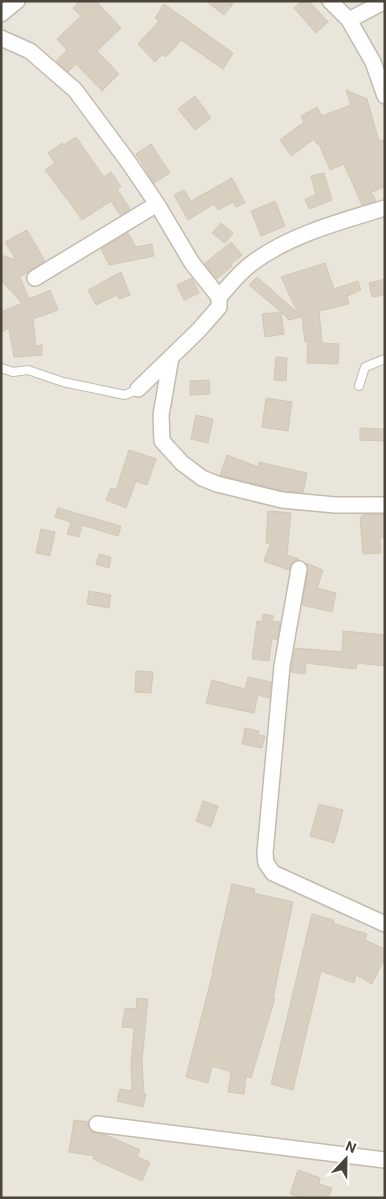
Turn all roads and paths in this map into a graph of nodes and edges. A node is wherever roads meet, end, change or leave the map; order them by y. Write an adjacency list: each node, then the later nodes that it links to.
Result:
1 (17, 1): 4 (street)
2 (330, 1): 5 (street)
3 (385, 2): 5 (street)
4 (1, 14)
5 (349, 20): 7 (street)
6 (1, 38): 8 (street)
7 (385, 96)
8 (157, 204): 10 (street); 11 (street)
9 (385, 208): 11 (street)
10 (36, 278)
11 (219, 297): 12 (street)
12 (171, 357): 16 (street); 17 (street)
13 (385, 359): 15 (lane)
14 (1, 368): 16 (lane)
15 (359, 386)
16 (138, 389)
17 (385, 505)
18 (299, 569): 19 (street)
19 (385, 924)
20 (97, 1124): 21 (street)
21 (385, 1160)

